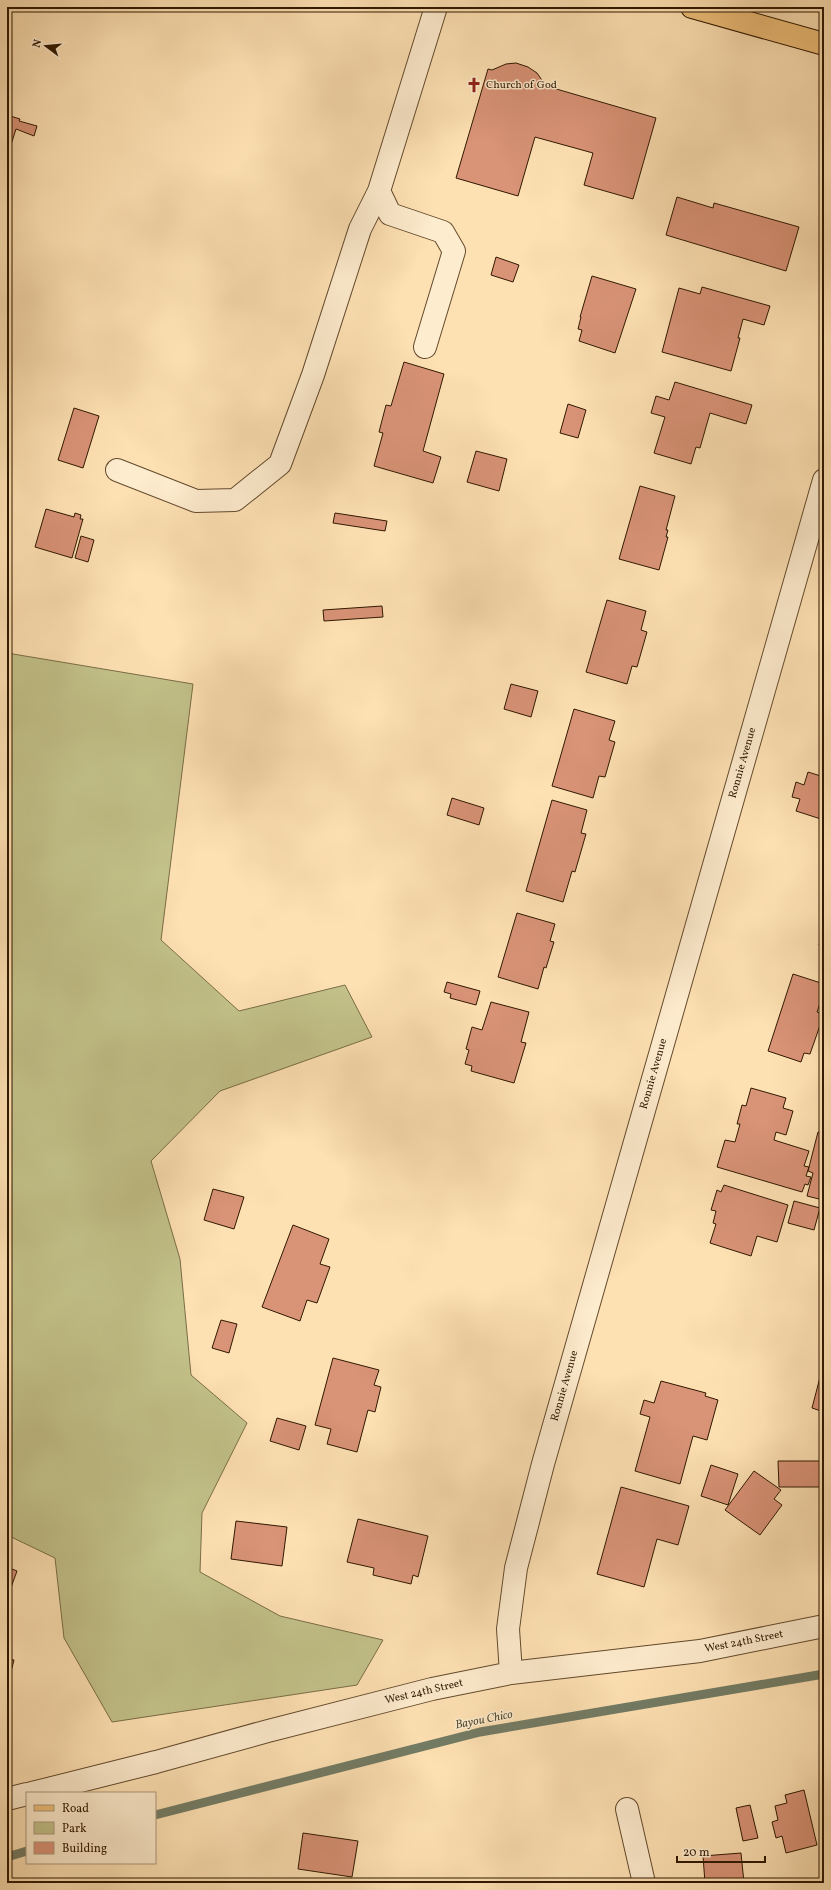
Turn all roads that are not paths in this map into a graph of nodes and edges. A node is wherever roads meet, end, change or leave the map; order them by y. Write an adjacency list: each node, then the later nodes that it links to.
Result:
1 (436, 7): 4 (street)
2 (692, 7): 3 (main road)
3 (824, 44)
4 (379, 191): 5 (street); 6 (street)
5 (425, 347)
6 (117, 470)
7 (824, 480): 9 (street, Ronnie Avenue)
8 (824, 1626): 9 (street, West 24th Street)
9 (511, 1673): 10 (street, West 24th Street)
10 (36, 1792)
11 (26, 1794): 12 (street)
12 (7, 1799)
13 (627, 1809): 14 (street)
14 (644, 1883)

